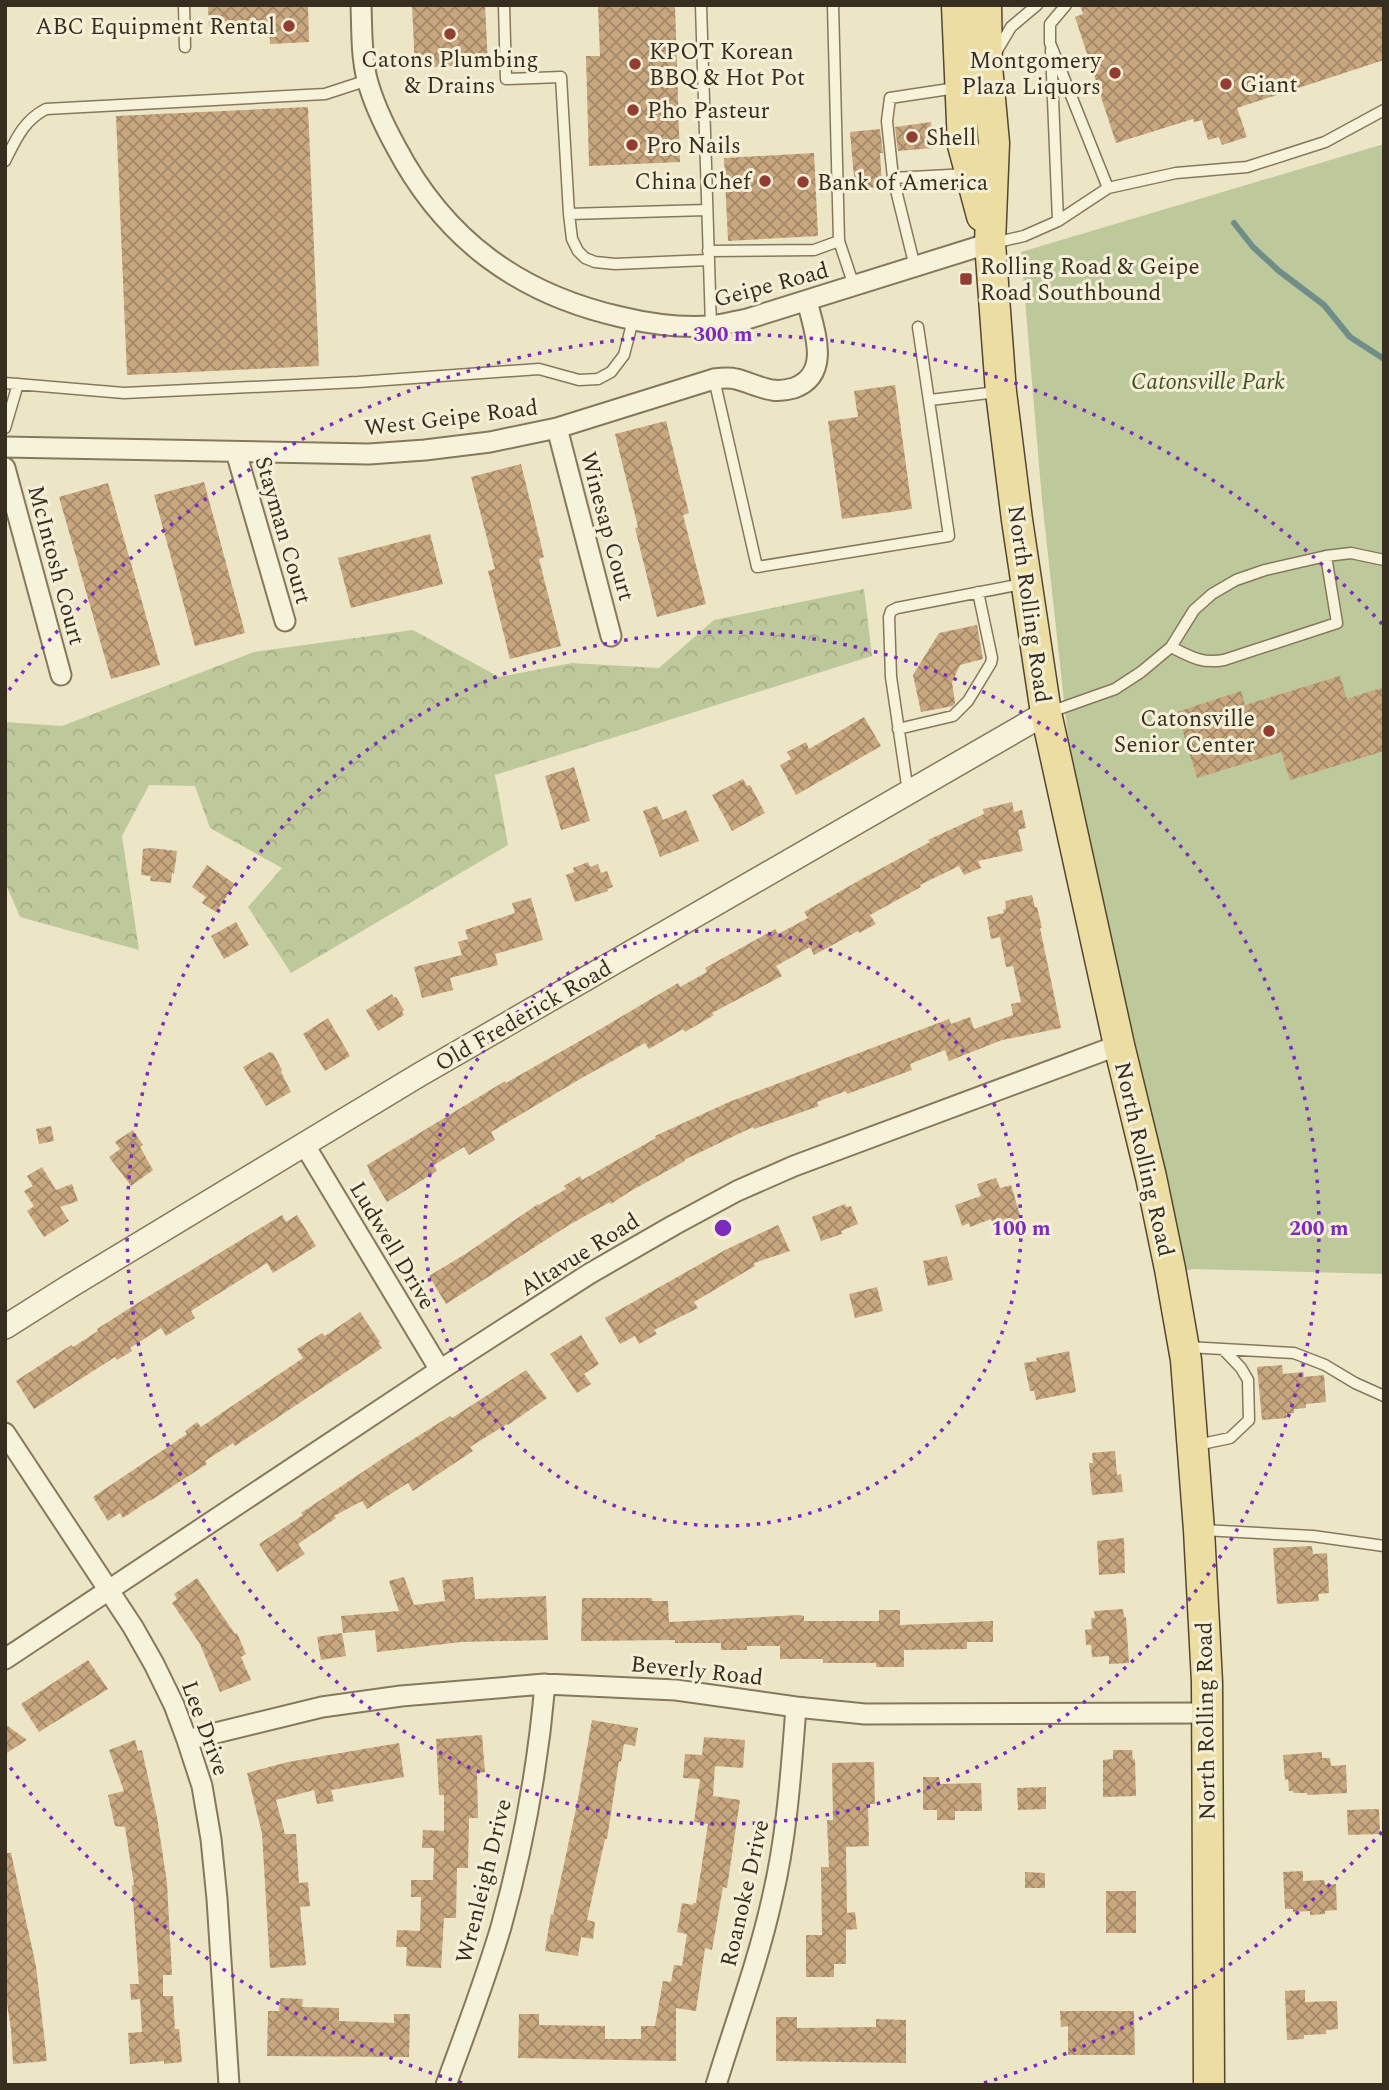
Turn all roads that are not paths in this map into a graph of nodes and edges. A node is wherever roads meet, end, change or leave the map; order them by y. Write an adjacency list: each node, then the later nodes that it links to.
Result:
1 (184, 5): 11 (lane)
2 (361, 5): 13 (street, Geipe Road)
3 (504, 5): 21 (lane)
4 (701, 5): 20 (lane)
5 (832, 5): 23 (lane)
6 (957, 5): 14 (main road, North Rolling Road)
7 (986, 5): 12 (main road, North Rolling Road)
8 (1037, 5): 12 (lane)
9 (1066, 5): 10 (lane)
10 (1050, 43): 19 (lane); 22 (lane)
11 (185, 47)
12 (987, 66): 24 (main road, North Rolling Road)
13 (368, 80): 16 (lane); 29 (street, Geipe Road)
14 (960, 87): 17 (main road, North Rolling Road); 18 (lane)
15 (1384, 110): 19 (lane)
16 (5, 161)
17 (971, 174): 18 (lane); 24 (main road, North Rolling Road)
18 (893, 178): 26 (lane)
19 (1108, 188): 22 (lane)
20 (706, 210): 21 (lane); 25 (lane)
21 (569, 214): 25 (lane)
22 (1058, 220): 24 (lane)
23 (839, 241): 25 (lane); 27 (lane)
24 (990, 243): 26 (street, Geipe Road); 35 (main road, North Rolling Road)
25 (708, 256): 30 (lane)
26 (915, 267): 27 (street, Geipe Road)
27 (854, 286): 28 (street, Geipe Road)
28 (807, 301): 30 (street, Geipe Road); 32 (street, West Geipe Road)
29 (633, 320): 30 (street, Geipe Road); 34 (lane)
30 (711, 326)
31 (918, 327): 36 (lane)
32 (714, 379): 36 (lane); 38 (street, West Geipe Road)
33 (5, 383): 34 (lane)
34 (18, 384): 37 (lane)
35 (1001, 391): 36 (lane); 44 (main road, North Rolling Road)
36 (930, 400)
37 (5, 428)
38 (557, 428): 40 (street, West Geipe Road); 47 (street, Winesap Court)
39 (5, 447): 40 (street, West Geipe Road)
40 (236, 452): 46 (street, Stayman Court)
41 (5, 468): 49 (street, McIntosh Court)
42 (1326, 556): 43 (lane); 48 (lane); 48 (lane)
43 (1384, 559)
44 (1026, 583): 45 (lane); 50 (main road, North Rolling Road)
45 (978, 592): 51 (lane); 51 (lane)
46 (285, 621)
47 (611, 636)
48 (1171, 647): 50 (lane)
49 (61, 674)
50 (1046, 713): 52 (street, Old Frederick Road); 53 (main road, North Rolling Road)
51 (898, 729): 52 (lane)
52 (908, 793): 54 (street, Old Frederick Road)
53 (1119, 1045): 56 (main road, North Rolling Road); 58 (street, Altavue Road)
54 (304, 1144): 55 (street, Old Frederick Road); 58 (street, Ludwell Drive)
55 (5, 1327)
56 (1184, 1346): 57 (lane); 61 (main road, North Rolling Road)
57 (1224, 1350): 59 (lane); 61 (lane)
58 (440, 1370): 64 (street, Altavue Road)
59 (1384, 1396)
60 (5, 1433): 64 (street, Lee Drive)
61 (1193, 1445): 62 (main road, North Rolling Road)
62 (1199, 1530): 63 (lane); 68 (main road, North Rolling Road)
63 (1384, 1546)
64 (108, 1591): 65 (street, Altavue Road); 69 (street, Lee Drive)
65 (5, 1659)
66 (545, 1684): 67 (street, Beverly Road); 69 (street, Beverly Road); 71 (street, Wrenleigh Drive)
67 (796, 1707): 68 (street, Beverly Road); 72 (street, Roanoke Drive)
68 (1206, 1713): 73 (main road, North Rolling Road)
69 (187, 1740): 70 (street, Lee Drive)
70 (229, 2085)
71 (446, 2085)
72 (716, 2085)
73 (1209, 2085)

